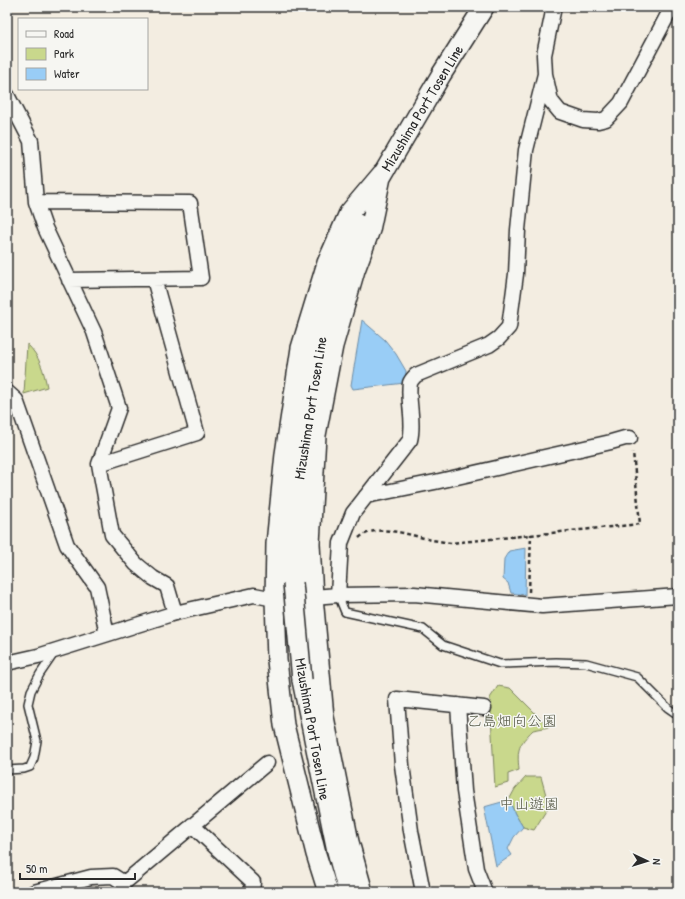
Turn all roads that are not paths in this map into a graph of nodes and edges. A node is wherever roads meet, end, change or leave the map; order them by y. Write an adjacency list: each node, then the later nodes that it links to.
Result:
1 (484, 7): 6 (main road, Mizushima Port Tosen Line)
2 (554, 7): 4 (street)
3 (672, 7): 4 (street)
4 (544, 74): 13 (street)
5 (7, 95): 7 (street)
6 (382, 174): 16 (main road); 17 (main road); 32 (main road, Mizushima Port Tosen Line, bridge)
7 (36, 202): 8 (street); 9 (street)
8 (154, 278): 9 (street); 12 (street)
9 (69, 280): 12 (street)
10 (7, 392): 19 (street)
11 (630, 438): 13 (street)
12 (99, 464): 18 (street)
13 (366, 496): 14 (street)
14 (338, 595): 15 (street); 16 (street); 24 (lane)
15 (678, 596)
16 (313, 597): 17 (street); 33 (main road)
17 (275, 599): 18 (street); 31 (main road)
18 (175, 613): 19 (street)
19 (107, 634): 20 (street)
20 (57, 650): 21 (street); 26 (lane)
21 (7, 663)
22 (458, 705): 23 (street); 34 (street); 35 (street)
23 (484, 708)
24 (678, 715)
25 (266, 762): 27 (street)
26 (7, 770)
27 (192, 825): 28 (street); 30 (street)
28 (128, 888): 29 (street)
29 (34, 892)
30 (252, 892)
31 (328, 892)
32 (348, 892)
33 (363, 892)
34 (423, 892)
35 (485, 892)

